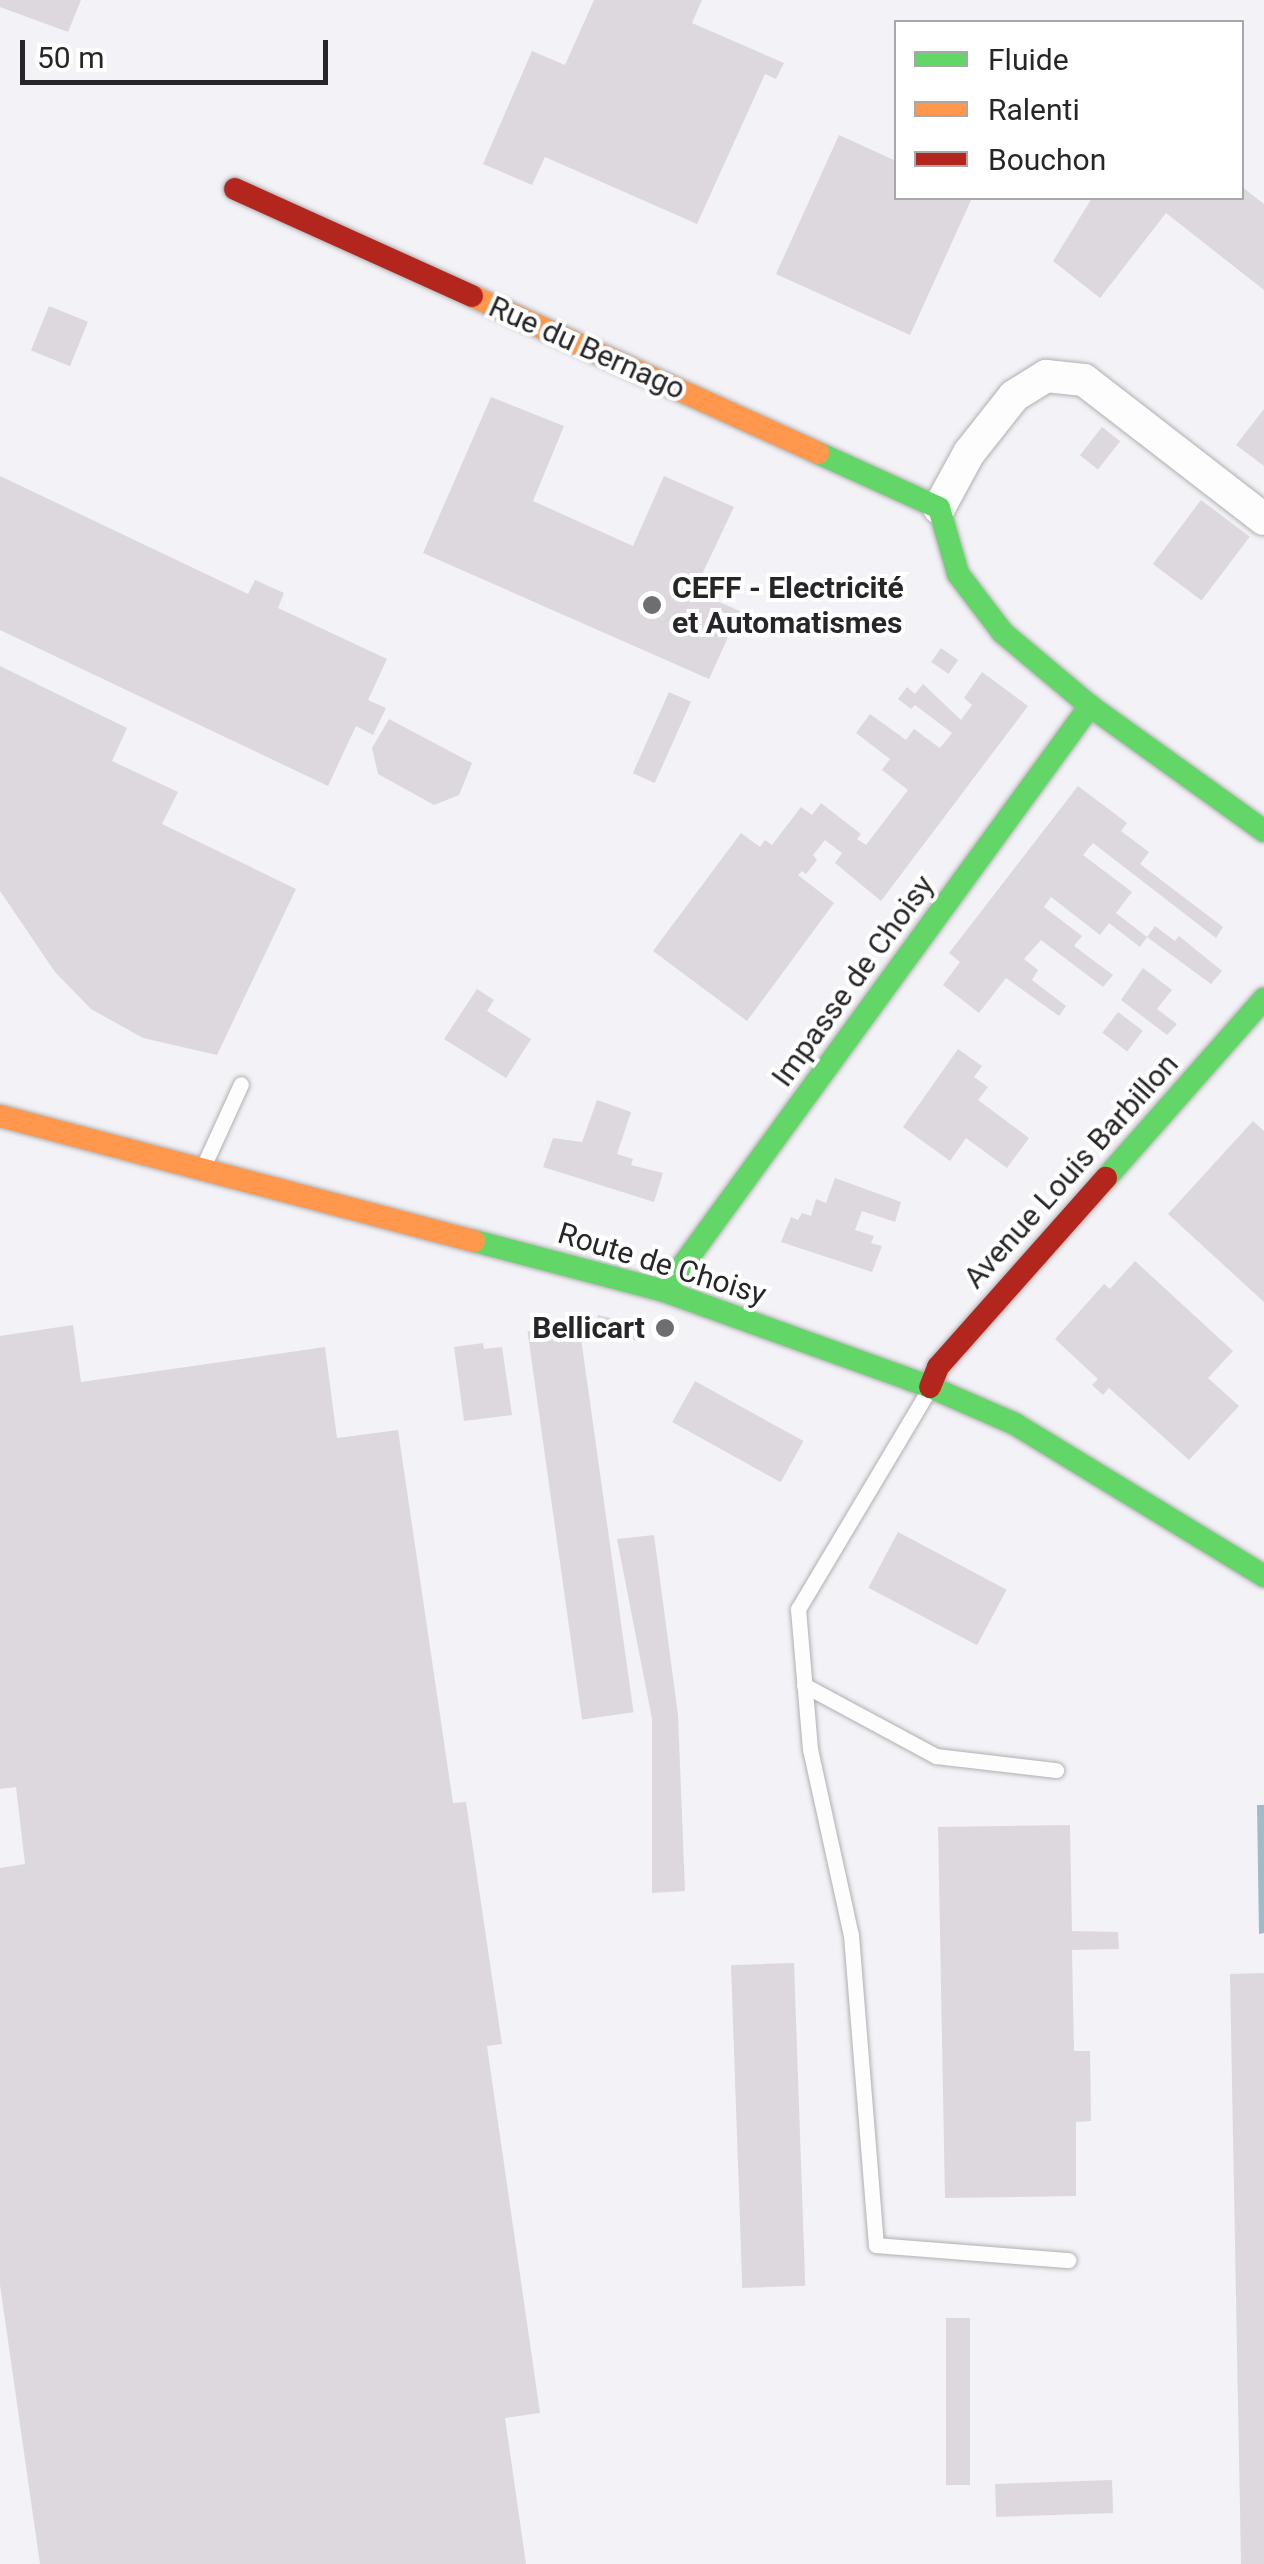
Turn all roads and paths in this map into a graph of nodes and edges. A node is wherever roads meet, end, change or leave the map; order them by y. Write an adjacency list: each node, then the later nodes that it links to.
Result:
1 (235, 188): 2 (street, Rue du Bernago)
2 (939, 508): 3 (street); 4 (street)
3 (1264, 519)
4 (1090, 706): 5 (street); 11 (street, Impasse de Choisy)
5 (1264, 831)
6 (1264, 999): 12 (street, Avenue Louis Barbillon)
7 (240, 1084): 10 (lane)
8 (0, 1088): 9 (street)
9 (13, 1119): 10 (street, Route de Choisy)
10 (203, 1168): 11 (street, Route de Choisy)
11 (664, 1291): 12 (street, Route de Choisy)
12 (930, 1387): 13 (street, Route de Choisy); 14 (lane)
13 (1264, 1576)
14 (804, 1685): 15 (lane); 16 (lane)
15 (1056, 1770)
16 (1068, 2260)

